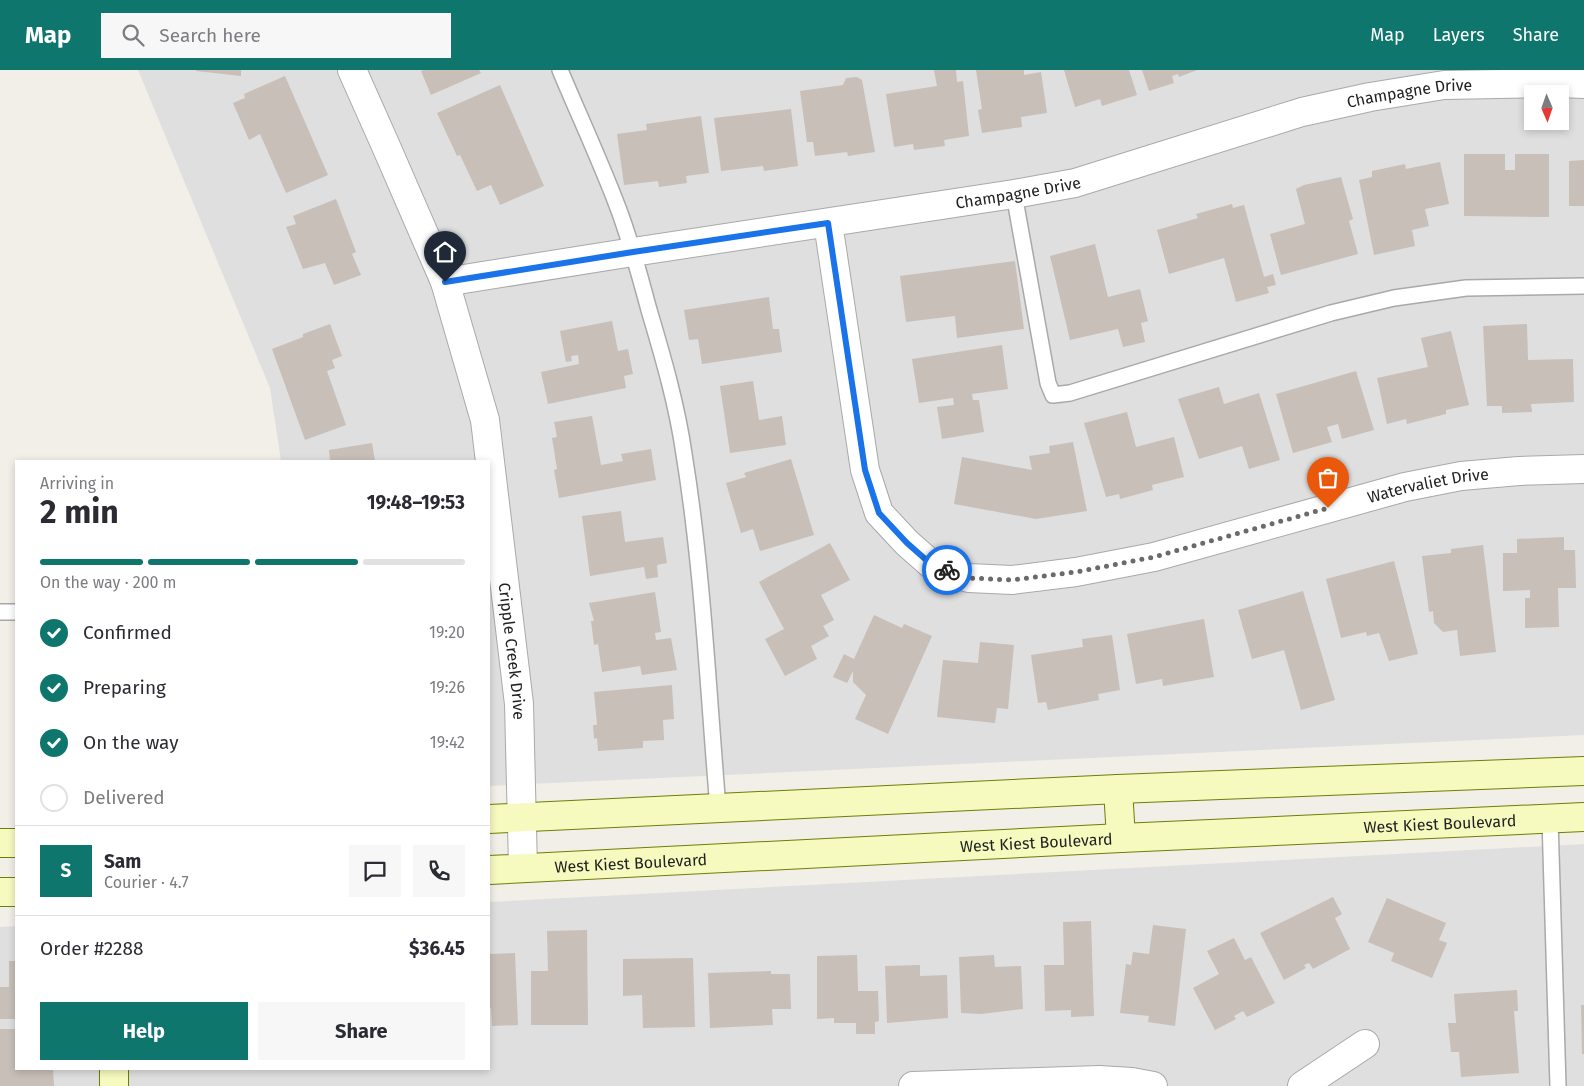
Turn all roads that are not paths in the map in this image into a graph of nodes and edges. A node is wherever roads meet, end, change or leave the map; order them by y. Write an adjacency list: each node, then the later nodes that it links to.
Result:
1 (352, 70): 7 (street, Cripple Creek Drive)
2 (560, 70): 6 (lane)
3 (1584, 84): 4 (street, Champagne Drive)
4 (1014, 194): 5 (street, Champagne Drive); 8 (lane)
5 (828, 223): 6 (street, Champagne Drive); 11 (street, Watervaliet Drive)
6 (633, 252): 7 (street, Champagne Drive); 16 (lane)
7 (445, 282): 9 (street, Cripple Creek Drive)
8 (1584, 286)
9 (490, 460)
10 (490, 462): 17 (street, Cripple Creek Drive)
11 (1584, 469)
12 (0, 612): 13 (lane)
13 (15, 612)
14 (1584, 771): 15 (main road)
15 (1118, 789): 16 (main road); 21 (main road)
16 (718, 808): 17 (main road)
17 (521, 817): 19 (main road); 24 (street, Cripple Creek Drive)
18 (1584, 817): 20 (main road, West Kiest Boulevard)
19 (490, 819)
20 (1550, 819): 21 (main road, West Kiest Boulevard); 34 (lane)
21 (1121, 838): 24 (main road, West Kiest Boulevard)
22 (0, 843): 23 (main road)
23 (15, 843)
24 (523, 868): 25 (main road, West Kiest Boulevard)
25 (490, 870)
26 (0, 892): 27 (main road)
27 (15, 892)
28 (1364, 1044): 33 (street)
29 (114, 1070): 30 (main road)
30 (114, 1086)
31 (913, 1086): 32 (street)
32 (1153, 1086)
33 (1302, 1086)
34 (1558, 1086)

